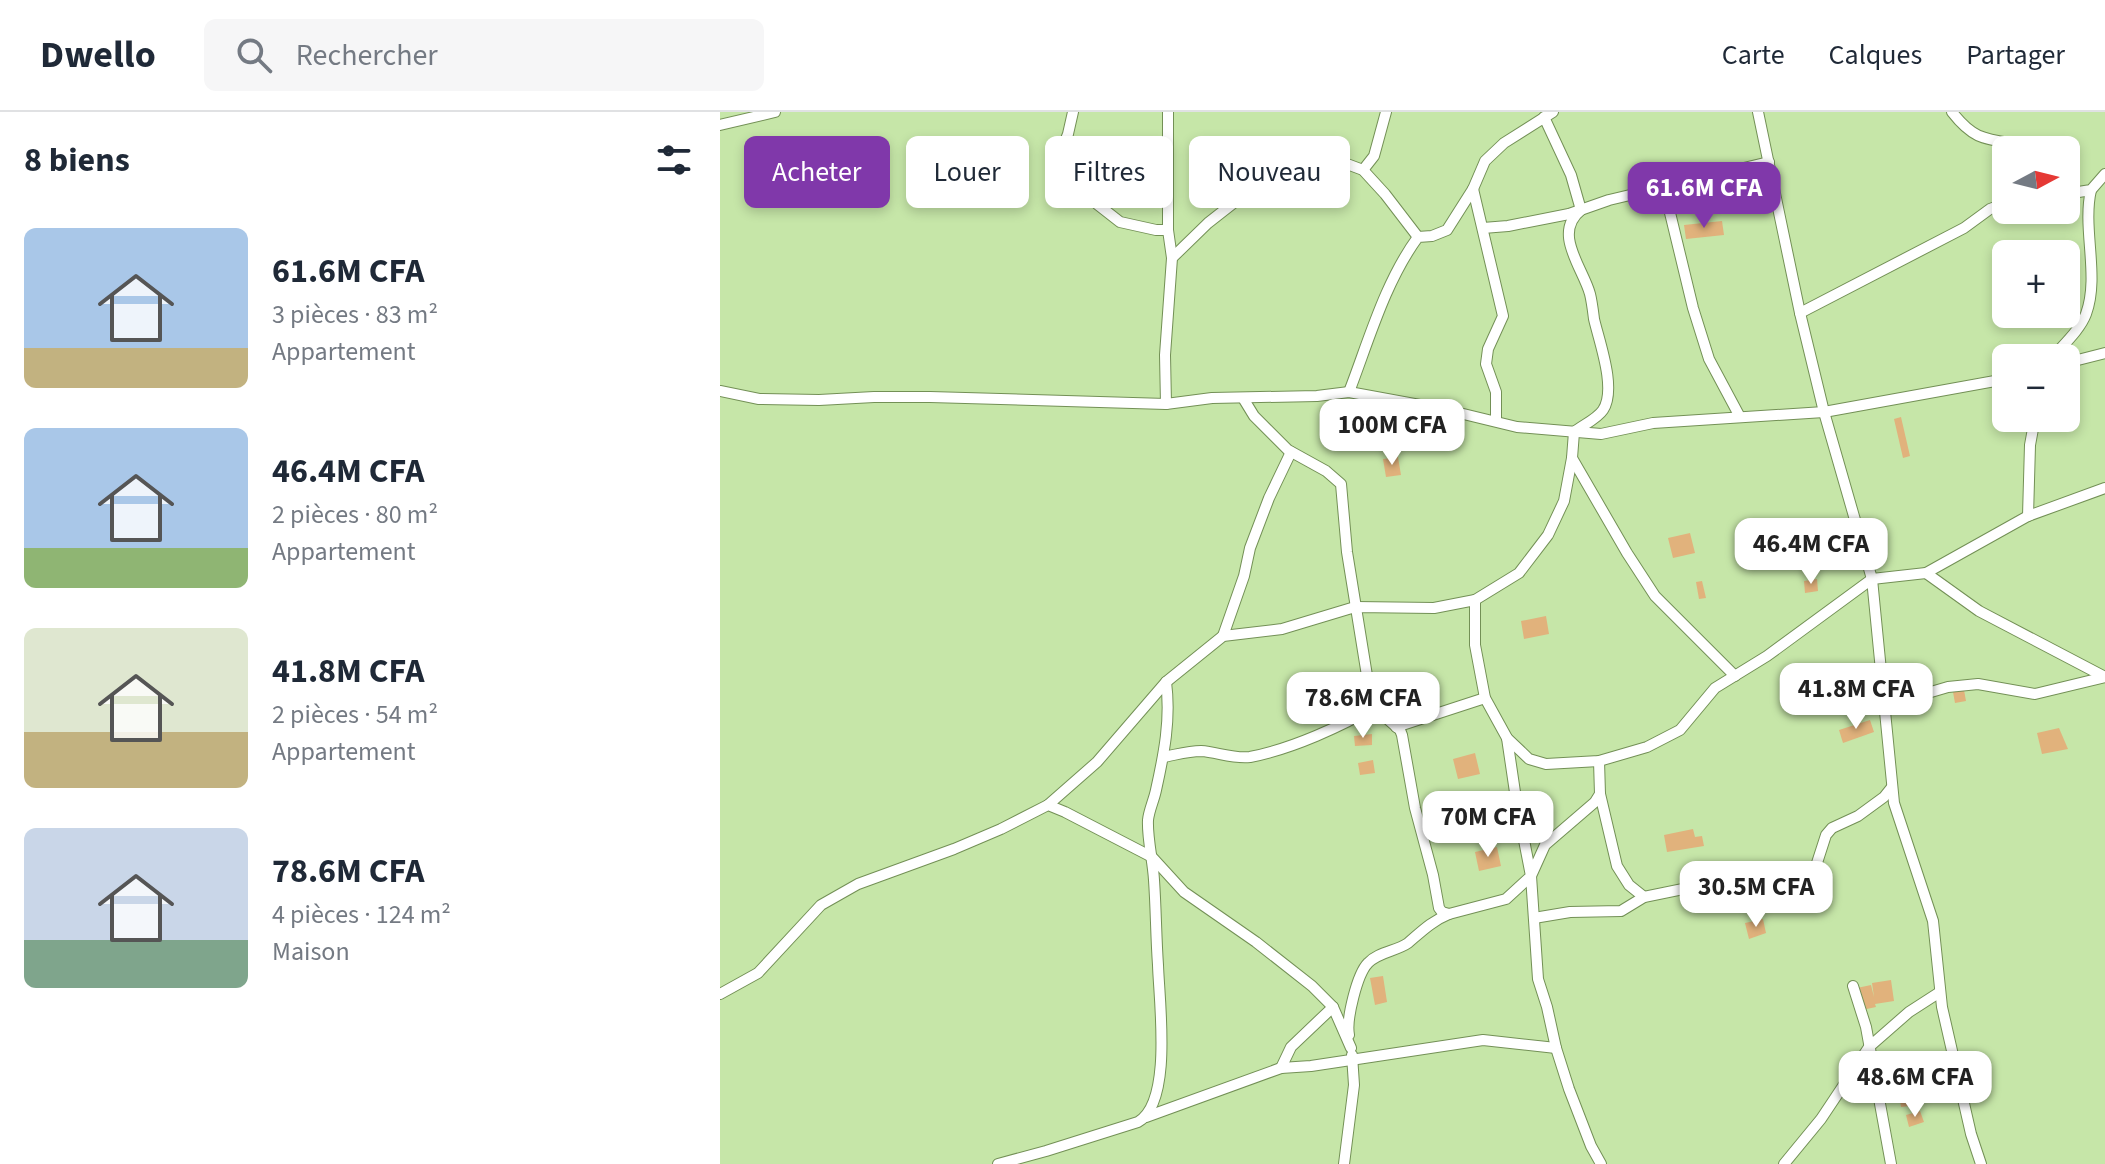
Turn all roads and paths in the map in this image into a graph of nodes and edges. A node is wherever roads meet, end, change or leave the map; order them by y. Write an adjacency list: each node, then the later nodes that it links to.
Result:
1 (775, 112): 8 (street)
2 (1073, 112): 20 (street)
3 (1168, 112): 20 (street)
4 (1386, 112): 11 (street)
5 (1758, 112): 10 (street)
6 (1952, 112): 9 (street)
7 (1549, 115): 14 (street); 18 (street)
8 (720, 125)
9 (1992, 141)
10 (1769, 162): 13 (street); 23 (street)
11 (1363, 170): 21 (street); 22 (street)
12 (2105, 174): 15 (street)
13 (1664, 188): 18 (street); 33 (street)
14 (1473, 189): 19 (street); 21 (street)
15 (2091, 190): 16 (street); 24 (street)
16 (2080, 192)
17 (1992, 208): 23 (street)
18 (1581, 210): 19 (street); 35 (street)
19 (1483, 228): 34 (street)
20 (1168, 230): 22 (street)
21 (1418, 237): 29 (street)
22 (1172, 258): 31 (street)
23 (1800, 313): 32 (street)
24 (2063, 344)
25 (2105, 353): 26 (street)
26 (2080, 359)
27 (1992, 382): 32 (street)
28 (720, 391): 31 (street)
29 (1349, 392): 30 (street); 34 (street)
30 (1243, 398): 31 (street); 37 (street)
31 (1166, 404)
32 (1824, 412): 33 (street); 42 (street)
33 (1740, 417): 35 (street)
34 (1496, 421): 35 (street)
35 (1574, 432): 38 (street)
36 (2032, 432): 40 (street)
37 (1291, 452): 44 (street); 45 (street)
38 (1572, 458): 43 (street); 46 (street)
39 (2105, 488): 40 (street)
40 (2028, 516): 41 (street)
41 (1926, 573): 42 (street); 47 (street)
42 (1872, 579): 46 (street); 51 (street)
43 (1475, 600): 44 (street); 49 (street)
44 (1355, 607): 45 (street); 50 (street)
45 (1223, 636): 48 (street)
46 (1735, 676): 55 (street)
47 (2105, 677): 51 (street)
48 (1166, 682): 54 (street); 58 (street)
49 (1485, 698): 52 (street); 53 (street)
50 (1378, 705): 52 (street); 54 (street)
51 (1885, 711): 56 (street)
52 (1396, 727): 62 (street)
53 (1507, 738): 55 (street); 60 (street)
54 (1163, 757): 59 (street)
55 (1599, 761): 57 (street)
56 (1892, 787): 61 (street); 65 (street)
57 (1600, 794): 60 (street); 61 (street)
58 (1048, 805): 59 (street); 66 (street)
59 (1152, 857): 67 (street); 73 (street)
60 (1531, 876): 62 (street); 63 (street)
61 (1644, 897): 63 (street)
62 (1449, 914): 69 (street)
63 (1534, 918): 70 (street)
64 (1853, 986): 68 (street)
65 (1940, 992): 68 (street); 79 (street)
66 (720, 994)
67 (1333, 1007): 69 (street); 72 (street)
68 (1869, 1047): 77 (street); 78 (street)
69 (1351, 1048): 71 (street)
70 (1556, 1048): 71 (street); 76 (street)
71 (1352, 1060): 72 (street); 75 (street)
72 (1281, 1068): 73 (street)
73 (1146, 1117): 74 (street)
74 (998, 1164)
75 (1344, 1164)
76 (1601, 1164)
77 (1784, 1164)
78 (1891, 1164)
79 (1981, 1164)

